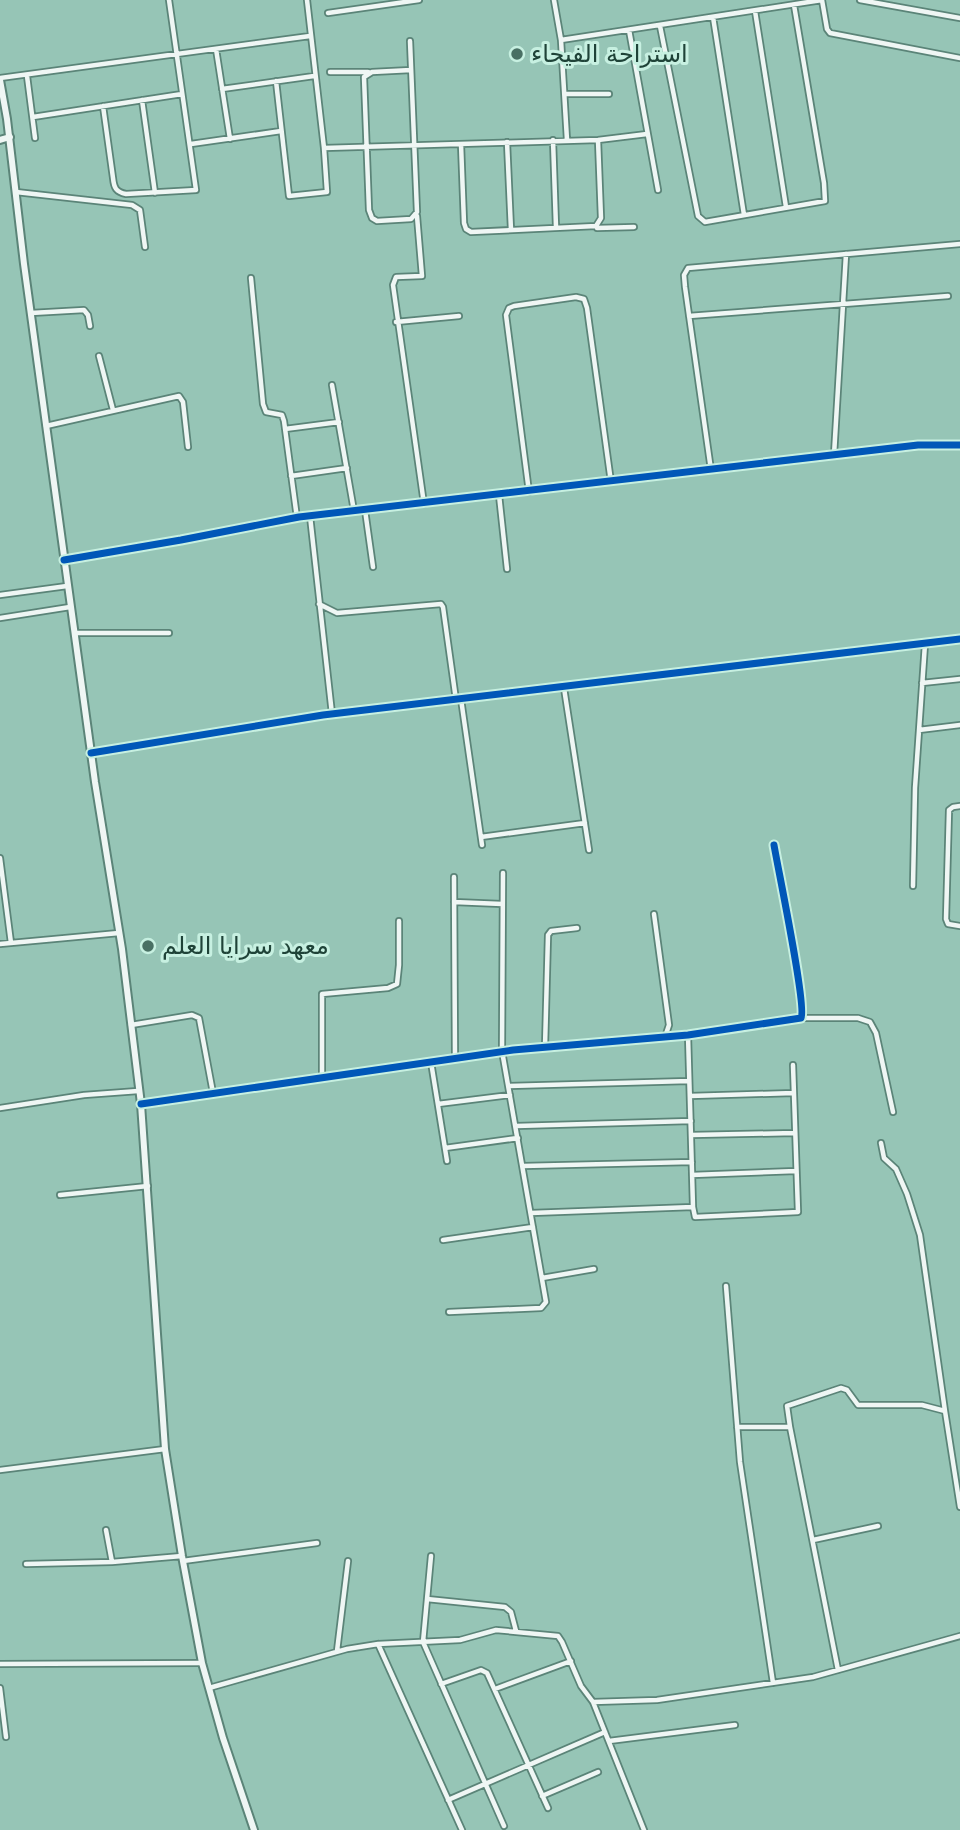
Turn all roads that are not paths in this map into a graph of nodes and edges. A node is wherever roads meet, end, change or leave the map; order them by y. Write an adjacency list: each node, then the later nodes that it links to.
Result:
1 (169, 0): 18 (street)
2 (307, 0): 14 (street)
3 (419, 0): 9 (street)
4 (554, 0): 15 (street)
5 (822, 0): 7 (street); 19 (street)
6 (860, 0): 11 (street)
7 (794, 5): 8 (street); 53 (street)
8 (755, 11): 10 (street); 53 (street)
9 (328, 13)
10 (713, 17): 12 (street); 54 (street)
11 (960, 18)
12 (660, 26): 13 (street); 54 (street)
13 (629, 30): 15 (street); 35 (street)
14 (310, 36): 17 (street); 24 (street)
15 (561, 40): 29 (street)
16 (410, 41): 20 (street)
17 (216, 49): 18 (street); 27 (street)
18 (176, 55): 23 (street); 28 (street)
19 (960, 58)
20 (411, 70): 22 (street); 46 (street)
21 (330, 72): 22 (street)
22 (372, 72): 47 (street)
23 (27, 76): 25 (street); 33 (street)
24 (315, 76): 26 (street); 48 (street)
25 (0, 79): 36 (main road)
26 (276, 81): 27 (street); 34 (street)
27 (222, 89): 38 (street)
28 (182, 94): 31 (street); 44 (street)
29 (565, 94): 30 (street); 41 (street)
30 (608, 94)
31 (142, 100): 32 (street); 51 (street)
32 (103, 106): 33 (street); 51 (street)
33 (33, 117): 37 (street)
34 (281, 131): 38 (street); 48 (street)
35 (647, 134): 42 (street); 49 (street)
36 (9, 137): 39 (main road); 50 (main road)
37 (35, 138)
38 (230, 139): 44 (street)
39 (0, 140)
40 (553, 140): 41 (street); 43 (street); 55 (street)
41 (567, 140): 42 (street)
42 (598, 140): 57 (street)
43 (507, 142): 45 (street); 58 (street)
44 (191, 144): 51 (street)
45 (461, 144): 46 (street); 58 (street)
46 (414, 145): 47 (street); 52 (street)
47 (366, 147): 48 (street); 52 (street)
48 (324, 148)
49 (658, 190)
50 (16, 192): 60 (street); 65 (main road)
51 (155, 194)
52 (417, 207): 68 (street)
53 (786, 208): 54 (street)
54 (744, 215)
55 (556, 227): 57 (street); 58 (street)
56 (634, 227): 57 (street)
57 (592, 228)
58 (511, 230)
59 (960, 244): 61 (street)
60 (145, 247)
61 (846, 254): 64 (street); 67 (street)
62 (251, 278): 75 (street)
63 (948, 296): 64 (street)
64 (843, 304): 67 (street); 78 (street)
65 (31, 313): 69 (street); 74 (main road)
66 (459, 316): 68 (street)
67 (689, 316): 80 (street)
68 (396, 321): 85 (street)
69 (90, 326)
70 (99, 356): 72 (street)
71 (332, 385): 73 (street)
72 (113, 410): 74 (street); 77 (street)
73 (339, 422): 75 (street); 79 (street)
74 (46, 426): 90 (main road)
75 (285, 429): 81 (street)
76 (960, 445): 78 (street)
77 (188, 447)
78 (834, 455): 80 (street)
79 (347, 468): 81 (street); 87 (street)
80 (711, 470): 82 (street)
81 (291, 476): 89 (street)
82 (611, 482): 83 (street); 83 (street)
83 (529, 492): 84 (street)
84 (499, 495): 85 (street); 92 (street)
85 (424, 504): 86 (street)
86 (365, 510): 87 (street); 91 (street)
87 (354, 511): 88 (street)
88 (310, 516): 89 (street); 95 (street)
89 (297, 518): 90 (street)
90 (64, 560): 93 (main road)
91 (373, 567)
92 (507, 569)
93 (67, 586): 94 (street); 96 (main road)
94 (0, 595)
95 (319, 604): 105 (street); 106 (street)
96 (70, 607): 97 (street); 98 (main road)
97 (0, 618)
98 (74, 633): 99 (street); 109 (main road)
99 (169, 633)
100 (960, 639): 101 (street)
101 (925, 644): 103 (street); 104 (street)
102 (960, 679): 103 (street)
103 (922, 683): 108 (street)
104 (564, 688): 105 (street); 111 (street)
105 (458, 699): 106 (street); 112 (street)
106 (332, 714): 109 (street)
107 (960, 725): 108 (street)
108 (919, 730): 119 (street)
109 (91, 753): 126 (main road)
110 (960, 806): 124 (street)
111 (585, 823): 112 (street); 115 (street)
112 (481, 837): 113 (street)
113 (482, 845)
114 (774, 845): 129 (street)
115 (589, 850)
116 (0, 858): 127 (street)
117 (503, 873): 121 (street)
118 (454, 877): 120 (street)
119 (913, 886)
120 (454, 902): 121 (street); 135 (street)
121 (503, 904): 134 (street)
122 (654, 914): 132 (street)
123 (399, 921): 138 (street)
124 (960, 926)
125 (577, 928): 133 (street)
126 (119, 933): 127 (street); 130 (main road)
127 (11, 943): 128 (street)
128 (0, 944)
129 (801, 1018): 131 (street); 149 (street)
130 (131, 1025): 141 (main road); 143 (street)
131 (688, 1035): 132 (street); 139 (street)
132 (665, 1037): 133 (street)
133 (545, 1047): 134 (street)
134 (502, 1051): 135 (street); 140 (street)
135 (455, 1058): 136 (street)
136 (431, 1062): 138 (street); 147 (street)
137 (793, 1065): 142 (street)
138 (322, 1078): 143 (street)
139 (690, 1081): 140 (street); 145 (street)
140 (509, 1086): 144 (street)
141 (138, 1091): 146 (main road); 148 (street)
142 (794, 1093): 145 (street); 152 (street)
143 (213, 1094): 146 (street)
144 (510, 1095): 147 (street); 151 (street)
145 (690, 1096): 150 (street)
146 (141, 1104): 162 (main road)
147 (438, 1104): 156 (street)
148 (0, 1108)
149 (894, 1112)
150 (691, 1121): 151 (street); 153 (street)
151 (516, 1126): 154 (street)
152 (795, 1133): 153 (street); 160 (street)
153 (691, 1135): 158 (street)
154 (518, 1139): 156 (street); 159 (street)
155 (881, 1143): 172 (street)
156 (445, 1148): 157 (street)
157 (447, 1161)
158 (692, 1163): 159 (street); 161 (street)
159 (523, 1166): 165 (street)
160 (796, 1171): 161 (street); 164 (street)
161 (692, 1175): 164 (street)
162 (148, 1186): 163 (street); 175 (main road)
163 (60, 1195)
164 (693, 1207): 165 (street)
165 (531, 1213): 166 (street)
166 (533, 1227): 167 (street); 169 (street)
167 (443, 1240)
168 (594, 1269): 169 (street)
169 (542, 1278): 171 (street)
170 (726, 1286): 173 (street)
171 (449, 1312)
172 (945, 1411): 174 (street); 177 (street)
173 (737, 1427): 174 (street); 197 (street)
174 (790, 1427): 180 (street)
175 (165, 1449): 176 (street); 183 (main road)
176 (0, 1470)
177 (960, 1507)
178 (878, 1526): 180 (street)
179 (106, 1530): 185 (street)
180 (813, 1540): 196 (street)
181 (317, 1543): 183 (street)
182 (431, 1556): 187 (street)
183 (182, 1558): 185 (street); 194 (main road)
184 (348, 1560): 192 (street)
185 (112, 1562): 186 (street)
186 (26, 1564)
187 (427, 1599): 188 (street); 190 (street)
188 (516, 1631): 190 (street); 193 (street)
189 (960, 1636): 196 (street)
190 (422, 1642): 191 (street); 198 (street)
191 (378, 1644): 192 (street); 211 (street)
192 (337, 1651): 200 (street)
193 (571, 1661): 201 (street); 202 (street)
194 (202, 1663): 195 (street); 200 (main road)
195 (0, 1664)
196 (838, 1670): 197 (street)
197 (773, 1683): 202 (street)
198 (441, 1684): 201 (street); 209 (street)
199 (0, 1688): 205 (street)
200 (208, 1688): 214 (main road)
201 (495, 1689): 207 (street)
202 (593, 1702): 204 (street)
203 (735, 1725): 206 (street)
204 (605, 1732): 206 (street); 207 (street)
205 (6, 1737)
206 (608, 1741): 216 (street)
207 (528, 1766): 209 (street); 210 (street)
208 (598, 1772): 210 (street)
209 (485, 1784): 211 (street); 213 (street)
210 (542, 1796): 212 (street)
211 (448, 1800): 215 (street)
212 (548, 1808)
213 (504, 1826)
214 (254, 1830)
215 (462, 1830)
216 (644, 1830)

